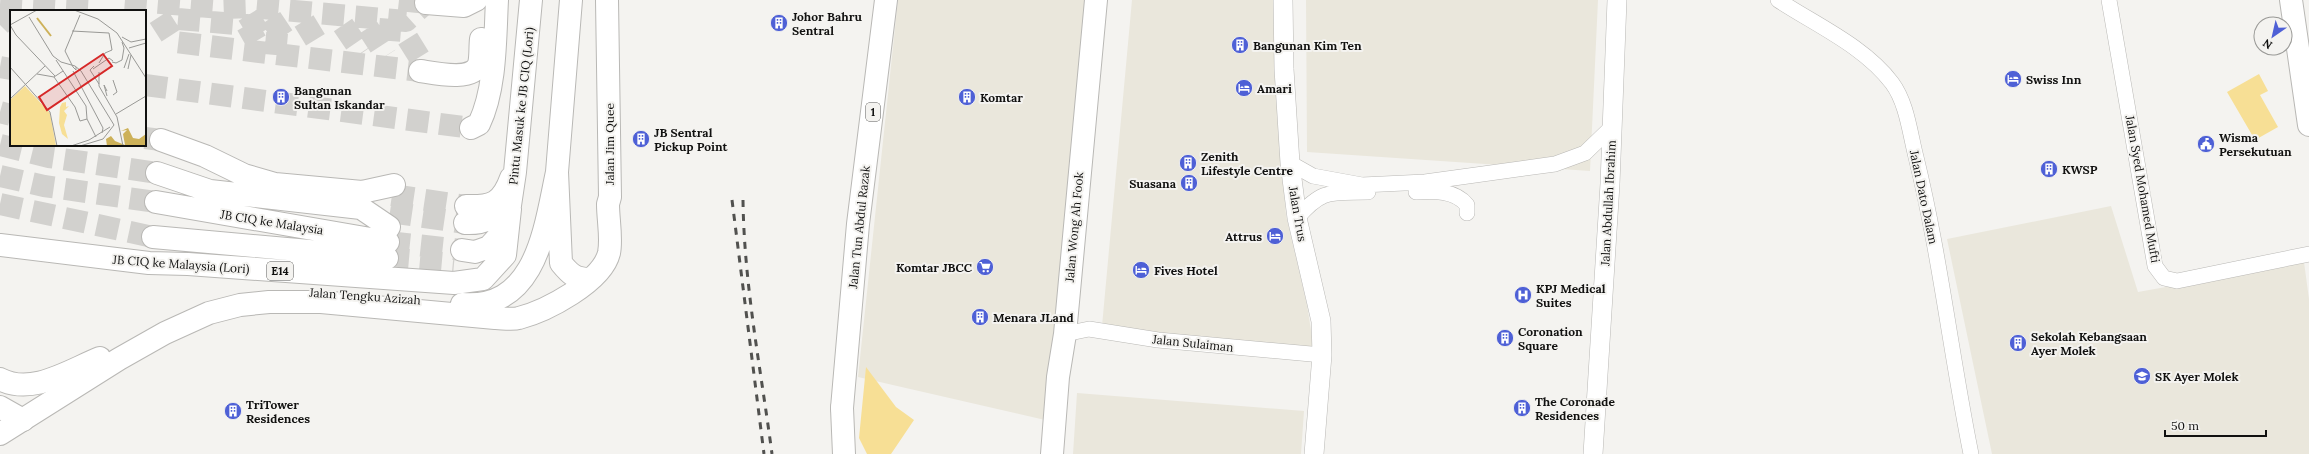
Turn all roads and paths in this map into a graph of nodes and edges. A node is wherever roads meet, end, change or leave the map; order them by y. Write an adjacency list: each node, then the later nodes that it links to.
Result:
1 (476, 0): 14 (main road)
2 (484, 0): 15 (main road)
3 (497, 0): 18 (main road)
4 (531, 0): 23 (main road, Pintu Masuk ke JB CIQ (Lori) / E14)
5 (570, 0): 21 (main road)
6 (607, 0): 34 (main road, Jalan Jim Quee)
7 (886, 0): 43 (main road, Jalan Tun Abdul Razak / 1)
8 (1096, 0): 37 (main road, Jalan Wong Ah Fook)
9 (1283, 0): 20 (street, Jalan Trus)
10 (1617, 0): 17 (street, Jalan Abdullah Ibrahim)
11 (1778, 0): 47 (street, Jalan Dato Dalam)
12 (2110, 0): 33 (street, Jalan Syed Mohamed Mufti)
13 (2291, 0): 16 (main road)
14 (426, 3)
15 (421, 65)
16 (2309, 125)
17 (1613, 126): 20 (street); 46 (street, Jalan Abdullah Ibrahim)
18 (471, 128)
19 (161, 140): 24 (main road)
20 (1290, 163): 27 (street, Jalan Trus)
21 (557, 172): 34 (main road); 35 (main road, Jalan Tengku Azizah)
22 (157, 173): 24 (main road)
23 (513, 187): 29 (main road, E14); 29 (main road, E14); 31 (main road, JB CIQ ke Malaysia (Lori) / E14)
24 (361, 200): 28 (main road)
25 (156, 202): 28 (main road, JB CIQ ke Malaysia)
26 (1467, 213): 27 (street)
27 (1297, 218): 38 (street, Jalan Trus)
28 (390, 220): 30 (main road, JB CIQ ke Malaysia (Lori) / E14)
29 (464, 229): 31 (main road)
30 (153, 237)
31 (507, 240): 32 (main road, JB CIQ ke Malaysia (Lori) / E14)
32 (0, 245)
33 (2309, 254)
34 (589, 279): 36 (main road, Jalan Tengku Azizah)
35 (513, 289): 36 (main road); 39 (main road, Jalan Tengku Azizah)
36 (518, 318): 41 (main road, Jalan Tengku Azizah)
37 (1064, 334): 38 (street, Jalan Sulaiman); 44 (main road, Jalan Wong Ah Fook)
38 (1322, 355): 45 (street, Jalan Trus)
39 (100, 358): 40 (main road); 41 (main road, Jalan Tengku Azizah)
40 (0, 379)
41 (9, 417): 42 (main road, Jalan Tengku Azizah)
42 (0, 434)
43 (844, 454)
44 (1052, 454)
45 (1314, 454)
46 (1593, 454)
47 (1971, 454)

